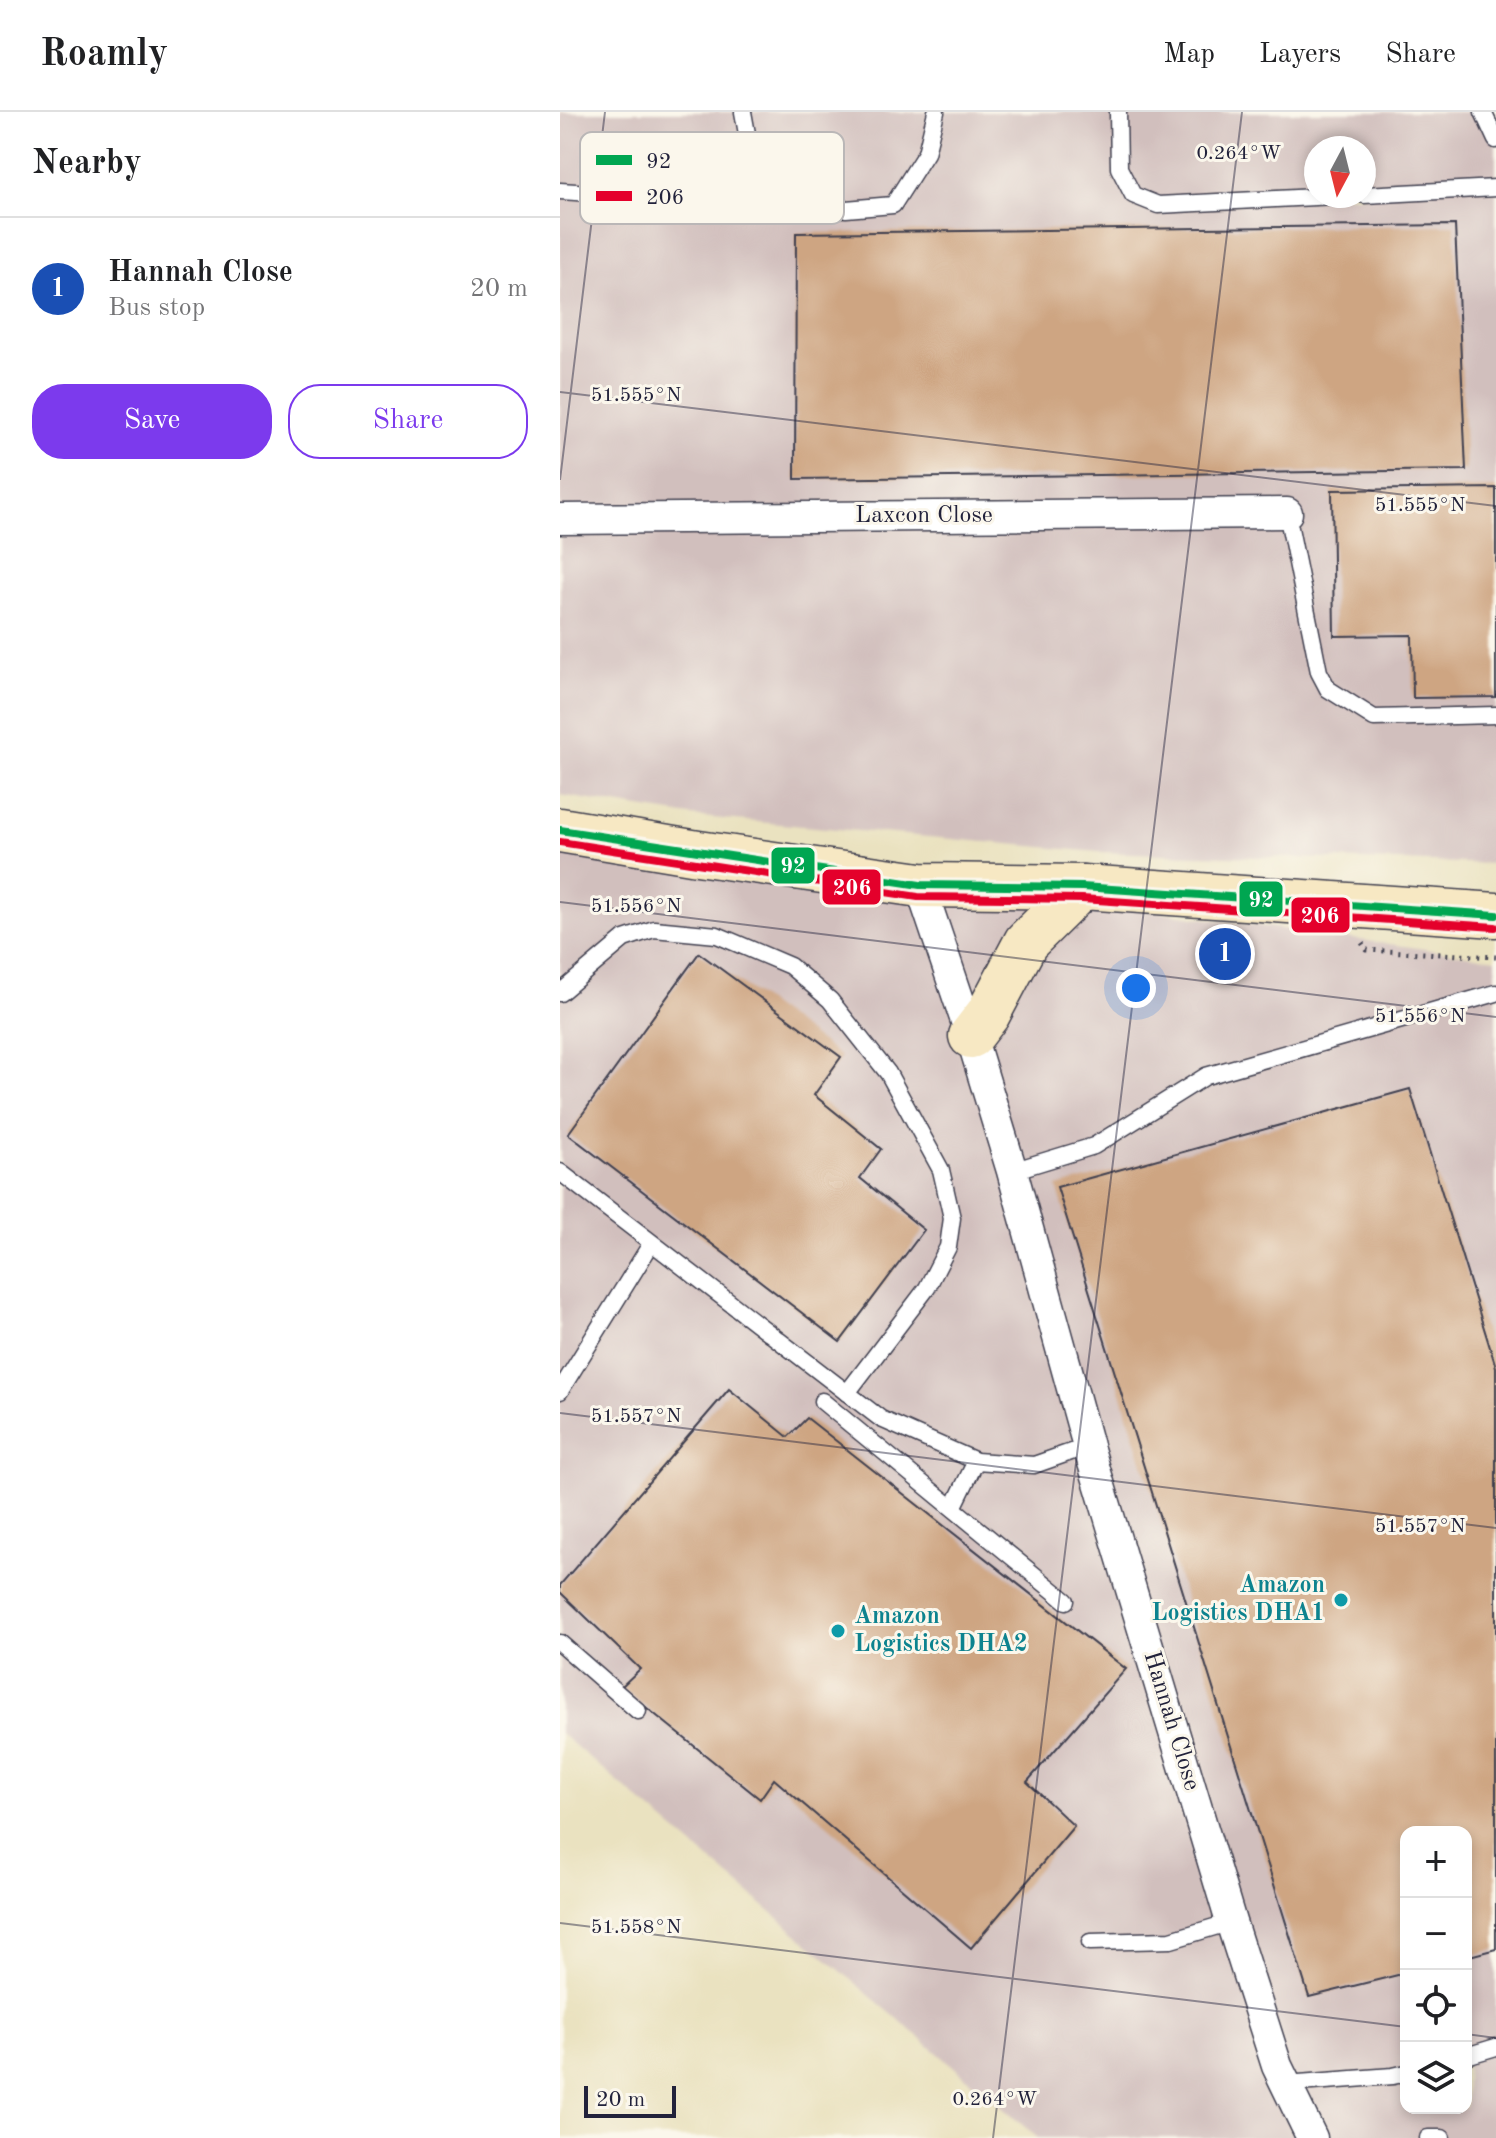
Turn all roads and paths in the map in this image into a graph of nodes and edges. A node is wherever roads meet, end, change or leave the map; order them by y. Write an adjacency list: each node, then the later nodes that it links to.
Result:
1 (743, 112): 5 (lane)
2 (936, 112): 12 (lane)
3 (1118, 112): 11 (lane)
4 (1483, 112): 6 (lane)
5 (747, 132)
6 (1496, 140)
7 (1496, 188): 10 (lane)
8 (560, 191): 9 (lane)
9 (580, 192)
10 (1376, 194)
11 (1304, 198)
12 (844, 209)
13 (1287, 513): 14 (street, Laxcon Close); 15 (lane)
14 (560, 519)
15 (1496, 715)
16 (560, 830): 17 (main road)
17 (920, 885): 18 (main road); 24 (street, Hannah Close)
18 (1082, 887): 19 (main road); 24 (main road)
19 (1496, 915)
20 (1367, 950): 21 (path)
21 (1496, 957)
22 (560, 993): 29 (lane)
23 (1496, 993): 25 (lane)
24 (971, 1036): 25 (street, Hannah Close)
25 (1012, 1171): 31 (street, Hannah Close)
26 (560, 1172): 27 (lane)
27 (651, 1244): 28 (lane); 29 (lane)
28 (560, 1391)
29 (847, 1393): 32 (lane)
30 (822, 1401): 33 (lane)
31 (1088, 1446): 32 (lane); 37 (street, Hannah Close)
32 (976, 1461): 33 (lane)
33 (953, 1508): 34 (lane)
34 (1066, 1601)
35 (560, 1643): 36 (lane)
36 (638, 1711)
37 (1231, 1922): 38 (lane); 42 (street, Hannah Close)
38 (1090, 1942)
39 (1496, 2047): 40 (lane)
40 (1472, 2054)
41 (1400, 2074): 42 (lane)
42 (1285, 2084): 43 (street, Hannah Close)
43 (1312, 2138)
44 (1428, 2138): 45 (lane)
45 (1442, 2138)

